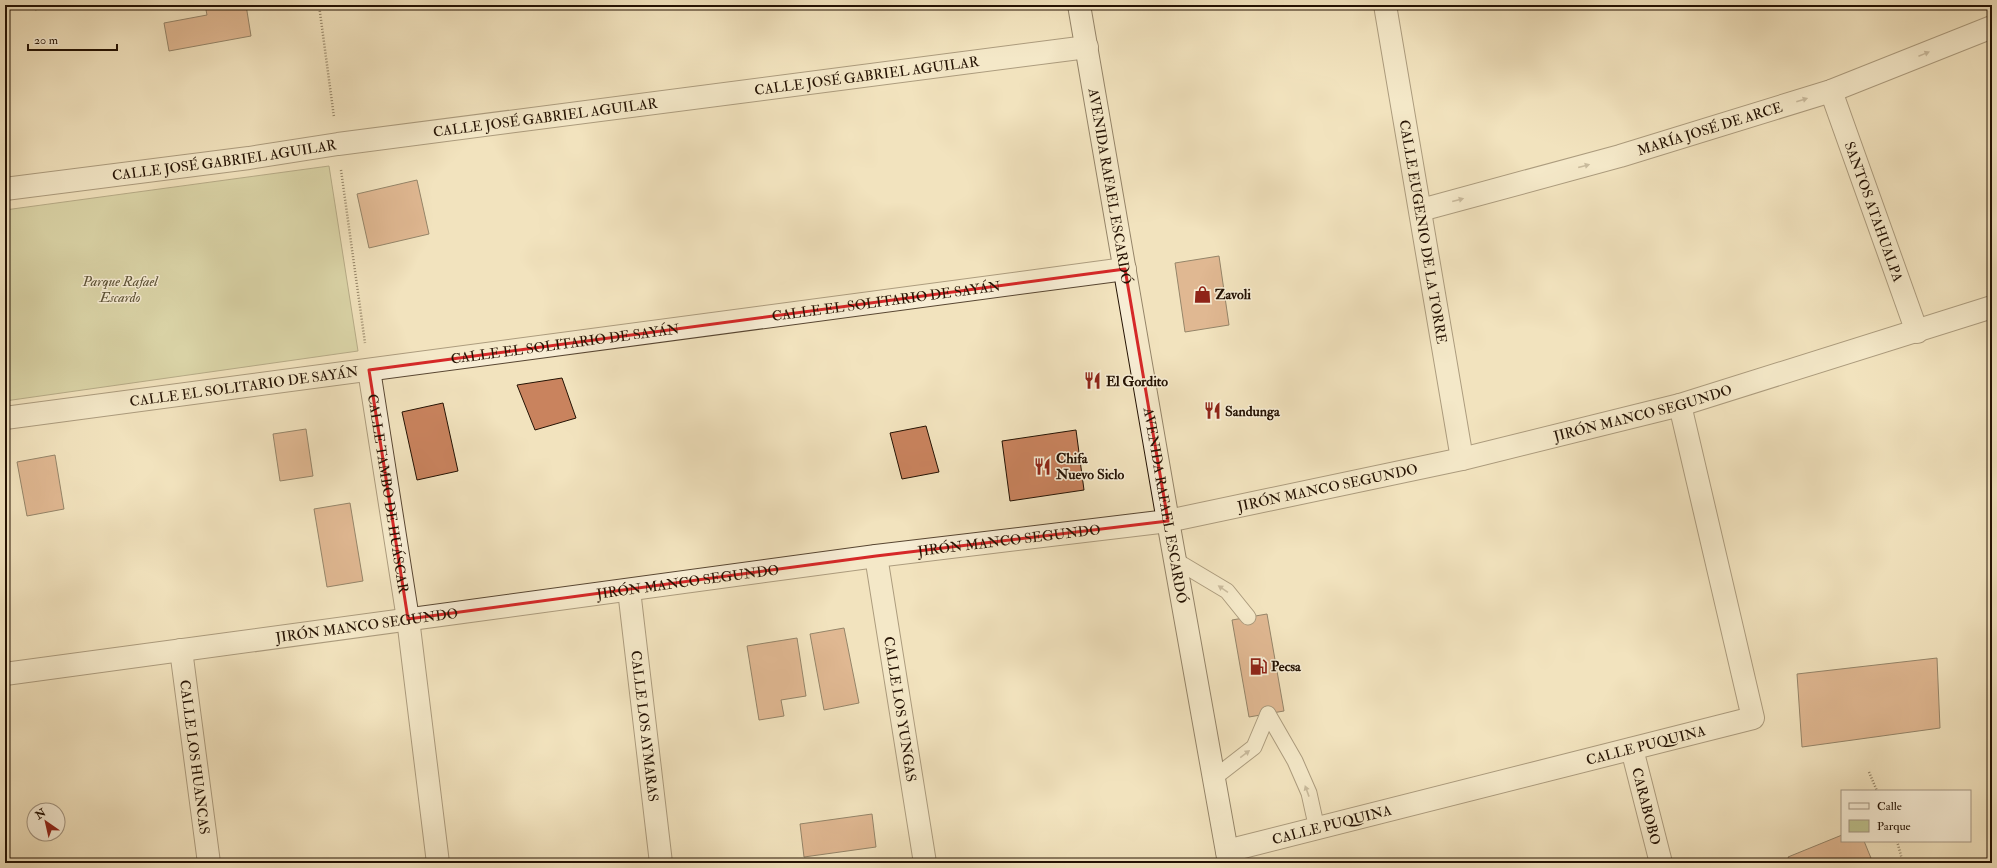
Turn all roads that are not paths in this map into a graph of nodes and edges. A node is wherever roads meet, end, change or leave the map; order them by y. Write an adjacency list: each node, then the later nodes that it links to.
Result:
1 (1079, 5): 4 (street, AVENIDA RAFAEL ESCARDÓ)
2 (1385, 5): 7 (street, CALLE EUGENIO DE LA TORRE)
3 (1992, 27): 5 (street, MARÍA JOSÉ DE ARCE, one-way to 3)
4 (1086, 47): 6 (street, CALLE JOSÉ GABRIEL AGUILAR); 8 (street, AVENIDA RAFAEL ESCARDÓ)
5 (1831, 91): 7 (street, MARÍA JOSÉ DE ARCE, one-way to 5); 10 (street, SANTOS ATAHUALPA)
6 (5, 189)
7 (1421, 210): 14 (street, CALLE EUGENIO DE LA TORRE)
8 (1125, 269): 11 (street, CALLE EL SOLITARIO DE SAYÁN); 15 (street, AVENIDA RAFAEL ESCARDÓ)
9 (1992, 308): 10 (street, JIRÓN MANCO SEGUNDO)
10 (1917, 332): 12 (street, JIRÓN MANCO SEGUNDO)
11 (369, 370): 13 (street, CALLE EL SOLITARIO DE SAYÁN); 20 (street, CALLE TAMBO DE HUÁSCAR)
12 (1680, 405): 14 (street, JIRÓN MANCO SEGUNDO); 23 (street, CALLE PUQUINA)
13 (5, 418)
14 (1462, 459): 15 (street, JIRÓN MANCO SEGUNDO)
15 (1168, 521): 16 (street, JIRÓN MANCO SEGUNDO); 17 (street, AVENIDA RAFAEL ESCARDÓ)
16 (876, 556): 18 (street, JIRÓN MANCO SEGUNDO); 30 (street, CALLE LOS YUNGAS)
17 (1175, 560): 19 (lane, one-way to 17); 24 (street, AVENIDA RAFAEL ESCARDÓ)
18 (628, 590): 20 (street, JIRÓN MANCO SEGUNDO); 29 (street, CALLE LOS AYMARAS)
19 (1248, 617)
20 (408, 619): 21 (street, JIRÓN MANCO SEGUNDO); 28 (street, CALLE TAMBO DE HUÁSCAR)
21 (180, 650): 22 (street, JIRÓN MANCO SEGUNDO); 27 (street, CALLE LOS HUANCAS)
22 (5, 674)
23 (1632, 749): 25 (street, CALLE PUQUINA); 31 (street, CARABOBO)
24 (1214, 778): 25 (lane); 26 (street, AVENIDA RAFAEL ESCARDÓ)
25 (1317, 829): 26 (street, CALLE PUQUINA)
26 (1228, 857)
27 (209, 863)
28 (438, 863)
29 (661, 863)
30 (925, 863)
31 (1661, 863)

